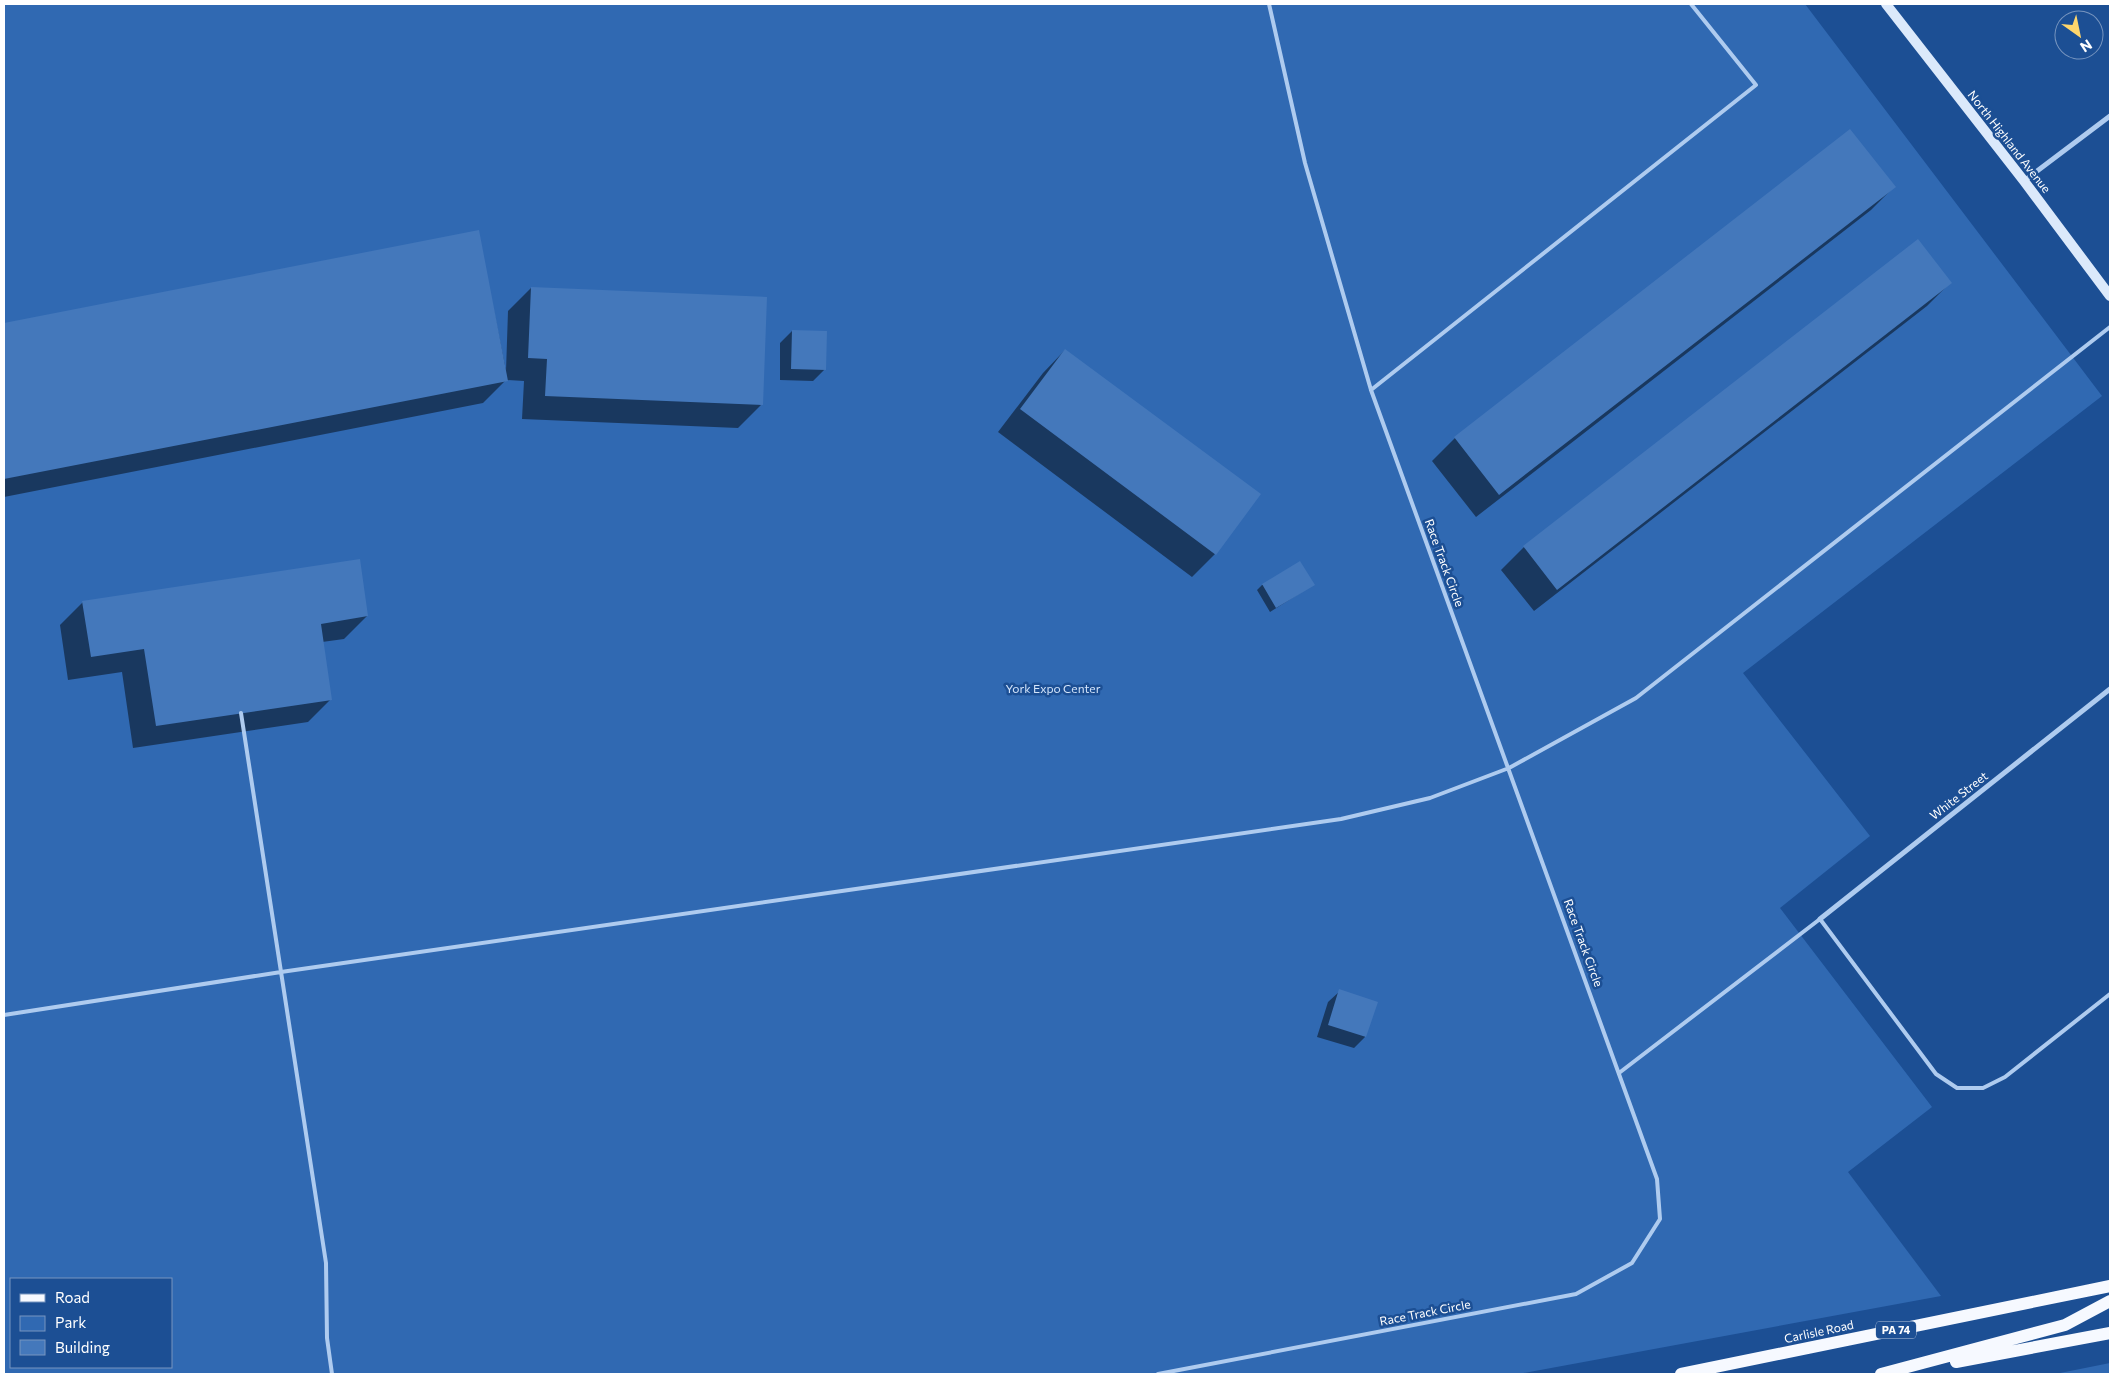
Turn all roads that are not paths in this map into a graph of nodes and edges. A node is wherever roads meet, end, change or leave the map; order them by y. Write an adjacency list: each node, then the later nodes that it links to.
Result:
1 (1269, 4): 8 (lane, Race Track Circle)
2 (1691, 4): 8 (lane)
3 (1888, 5): 5 (street, North Highland Avenue)
4 (2110, 116): 5 (street)
5 (2024, 181): 6 (street, North Highland Avenue)
6 (2110, 296)
7 (2110, 327): 11 (lane)
8 (1371, 390): 11 (lane, Race Track Circle)
9 (2110, 689): 12 (street, White Street)
10 (241, 713): 13 (lane)
11 (1509, 768): 13 (lane); 16 (lane, Race Track Circle)
12 (1820, 919): 14 (lane); 16 (lane)
13 (281, 972): 15 (lane); 20 (lane)
14 (2110, 994)
15 (4, 1015)
16 (1619, 1073): 21 (lane, Race Track Circle)
17 (2110, 1286): 22 (main road, Carlisle Road / PA 74)
18 (2110, 1301): 23 (main road)
19 (2110, 1333): 24 (main road)
20 (332, 1374)
21 (1158, 1374)
22 (1681, 1374)
23 (1880, 1374)
24 (1887, 1374)

